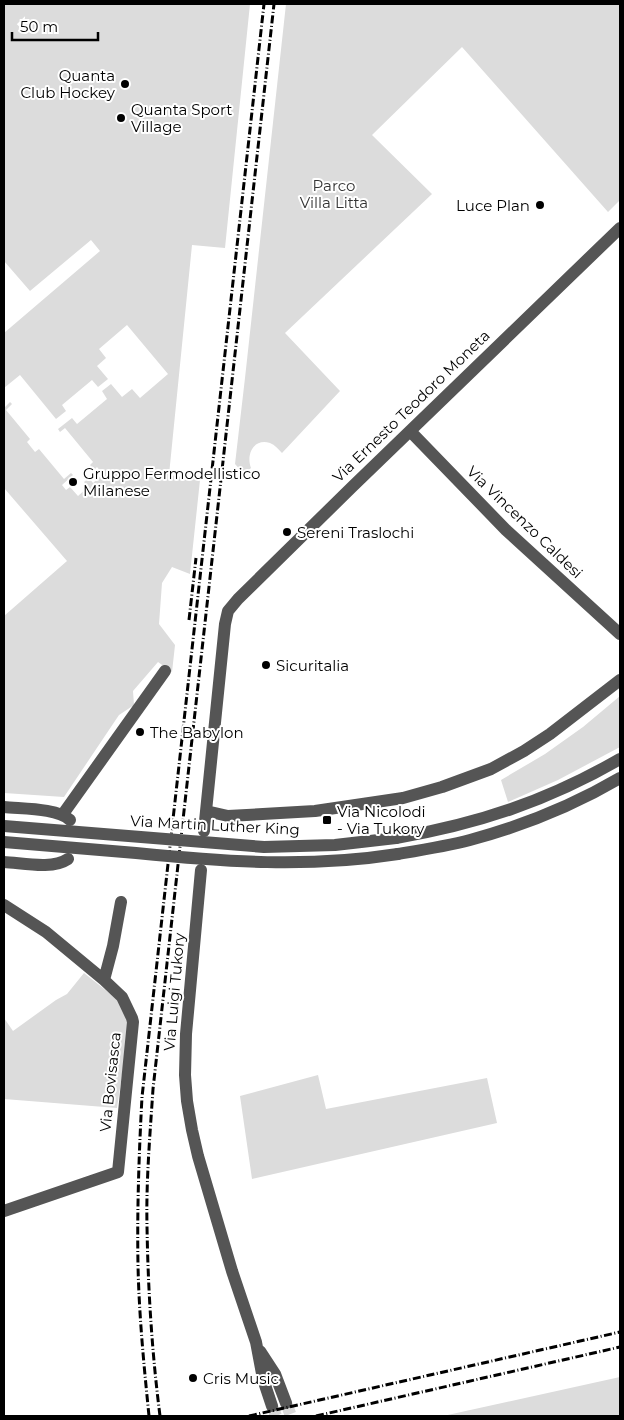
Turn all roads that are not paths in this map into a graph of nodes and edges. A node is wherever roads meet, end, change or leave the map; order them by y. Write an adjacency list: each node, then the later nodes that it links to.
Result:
1 (620, 228): 2 (street, Via Ernesto Teodoro Moneta)
2 (410, 430): 3 (street, Via Vincenzo Caldesi); 9 (street, Via Ernesto Teodoro Moneta)
3 (620, 634)
4 (165, 671): 8 (street)
5 (620, 680): 9 (street)
6 (620, 759): 10 (street, Via Martin Luther King, bridge)
7 (620, 778): 12 (street, bridge)
8 (4, 807)
9 (206, 811): 11 (street)
10 (4, 826)
11 (204, 831)
12 (4, 842)
13 (68, 859): 14 (street)
14 (4, 862)
15 (201, 870): 20 (street, Via Luigi Tukory)
16 (120, 902): 18 (street)
17 (4, 905): 18 (street, Via Bovisasca)
18 (104, 980): 19 (street, Via Bovisasca)
19 (4, 1211)
20 (256, 1342): 21 (street); 22 (street)
21 (286, 1403)
22 (272, 1406)

